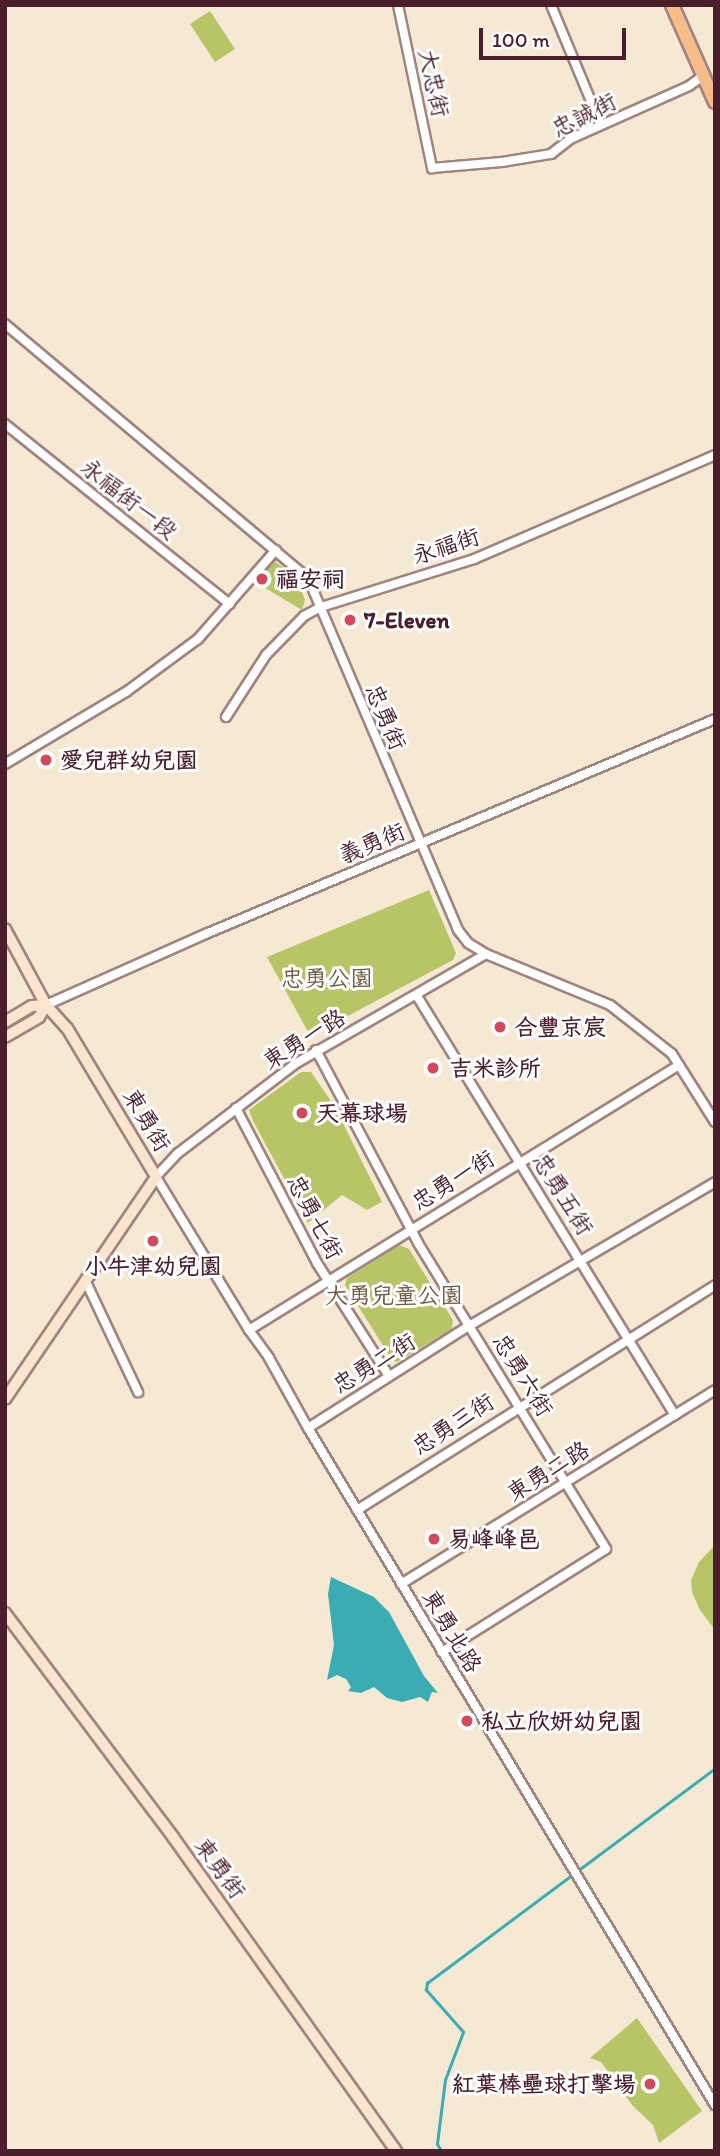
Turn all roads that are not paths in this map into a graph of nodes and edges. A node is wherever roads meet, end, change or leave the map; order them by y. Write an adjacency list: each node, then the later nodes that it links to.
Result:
1 (398, 5): 7 (street, 大忠街)
2 (551, 5): 6 (street)
3 (672, 5): 4 (main road)
4 (704, 76): 5 (main road); 6 (street, 忠誠街)
5 (715, 102)
6 (601, 125): 7 (street, 忠誠街)
7 (432, 168)
8 (5, 324): 11 (street, 忠勇街)
9 (5, 424): 12 (street, 永福街一段)
10 (715, 455): 13 (street, 永福街)
11 (276, 550): 12 (street); 13 (street, 忠勇街)
12 (230, 604): 16 (street)
13 (321, 607): 14 (street, 永福街); 17 (street, 忠勇街)
14 (226, 717)
15 (715, 719): 17 (street, 義勇街)
16 (5, 764)
17 (420, 843): 19 (street, 忠勇街); 21 (street, 義勇街)
18 (5, 929): 21 (street, 東勇街)
19 (486, 954): 20 (street, 東勇一路); 25 (street, 忠勇街)
20 (417, 996): 24 (street, 東勇一路); 28 (street, 忠勇五街)
21 (46, 1005): 22 (street); 23 (street); 29 (street, 東勇街)
22 (5, 1022)
23 (5, 1037)
24 (316, 1051): 26 (street, 東勇一路); 31 (street, 忠勇六街)
25 (679, 1065): 27 (street, 忠勇街); 28 (street, 忠勇一街)
26 (236, 1108): 29 (street, 東勇一路); 33 (street, 忠勇七街)
27 (715, 1122)
28 (520, 1162): 31 (street, 忠勇一街); 32 (street, 忠勇五街)
29 (156, 1177): 34 (street, 東勇街); 37 (street, 東勇北路)
30 (715, 1182): 32 (street, 忠勇二街)
31 (410, 1229): 33 (street, 忠勇一街); 36 (street, 忠勇六街)
32 (581, 1259): 36 (street, 忠勇二街); 38 (street, 忠勇五街)
33 (328, 1280): 37 (street, 忠勇一街); 39 (street, 忠勇七街)
34 (86, 1282): 41 (street); 42 (street, 東勇街)
35 (715, 1285): 38 (street, 忠勇三街)
36 (469, 1326): 39 (street, 忠勇二街); 43 (street, 忠勇六街)
37 (249, 1330): 45 (street, 東勇北路)
38 (629, 1337): 43 (street, 忠勇三街); 44 (street, 忠勇五街)
39 (389, 1376): 45 (street, 忠勇二街)
40 (715, 1390): 44 (street, 東勇二路)
41 (138, 1392)
42 (5, 1399)
43 (519, 1405): 46 (street, 忠勇六街); 47 (street, 忠勇三街)
44 (676, 1415): 46 (street, 東勇二路)
45 (308, 1428): 47 (street, 東勇北路)
46 (566, 1482): 48 (street, 東勇二路); 50 (street, 忠勇六街)
47 (357, 1510): 48 (street, 東勇北路)
48 (401, 1584): 50 (street, 東勇北路)
49 (5, 1613): 52 (street, 東勇街)
50 (442, 1652): 51 (street, 東勇北路)
51 (715, 2105)
52 (396, 2151)

